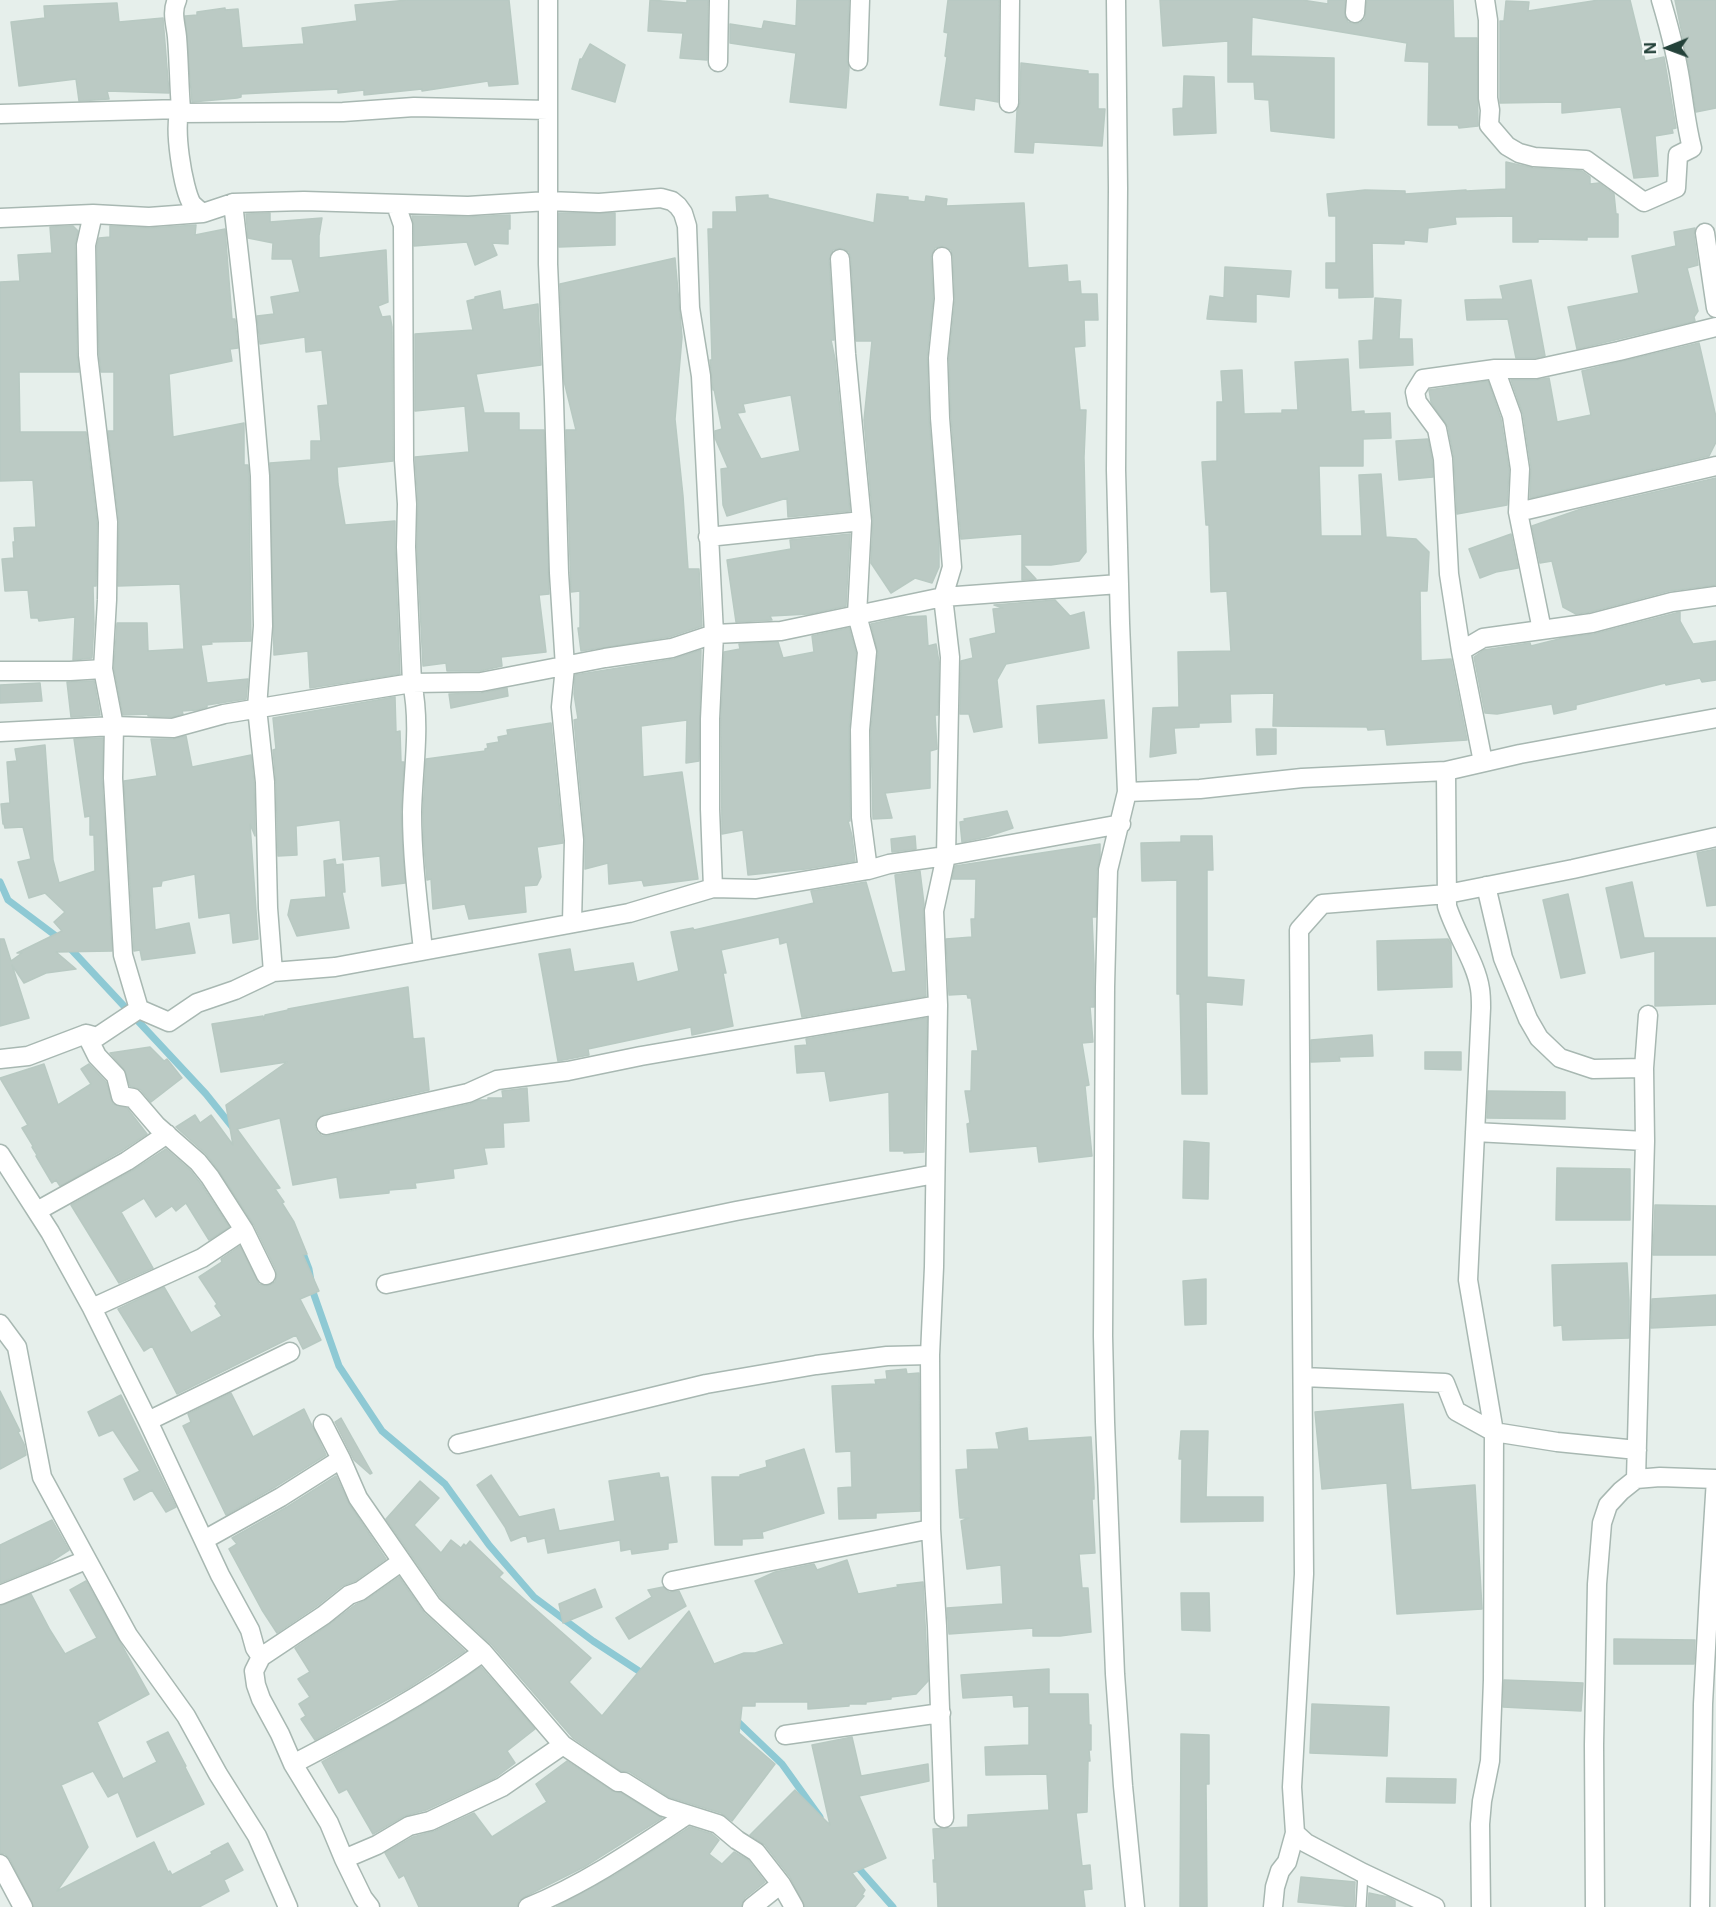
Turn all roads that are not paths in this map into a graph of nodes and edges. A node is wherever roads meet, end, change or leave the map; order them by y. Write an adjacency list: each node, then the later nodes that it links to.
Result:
1 (177, 0): 13 (street)
2 (548, 0): 12 (street)
3 (719, 0): 10 (street)
4 (860, 0): 9 (street)
5 (1010, 0): 11 (street)
6 (1116, 0): 31 (street)
7 (1485, 0): 8 (street)
8 (1661, 0)
9 (858, 61)
10 (718, 62)
11 (1009, 103)
12 (548, 110): 13 (street); 15 (street)
13 (180, 111): 14 (street); 18 (street)
14 (0, 114)
15 (548, 201): 17 (street); 30 (street); 38 (street)
16 (234, 203): 17 (street); 18 (street); 42 (street)
17 (396, 205): 41 (street)
18 (203, 213): 19 (street)
19 (93, 214): 20 (street); 39 (street)
20 (0, 218)
21 (1705, 233): 24 (street)
22 (942, 256): 33 (street)
23 (840, 260): 29 (street)
24 (1716, 309)
25 (1716, 327): 26 (street)
26 (1495, 369): 28 (street); 37 (street)
27 (1716, 466): 28 (street)
28 (1518, 512): 35 (street)
29 (862, 522): 30 (street); 34 (street)
30 (708, 537): 36 (street)
31 (1119, 584): 33 (street); 48 (street)
32 (1716, 596): 35 (street)
33 (943, 597): 34 (street); 51 (street)
34 (857, 615): 36 (street); 52 (street)
35 (1542, 630): 37 (street)
36 (714, 634): 38 (street); 54 (street)
37 (1461, 651): 46 (street)
38 (565, 667): 41 (street); 56 (street)
39 (103, 669): 40 (street); 44 (street)
40 (0, 671)
41 (412, 683): 42 (street); 57 (street)
42 (256, 708): 44 (street); 58 (street)
43 (1716, 718): 46 (street)
44 (114, 726): 45 (street); 60 (street)
45 (0, 732)
46 (1483, 762): 47 (street)
47 (1446, 771): 48 (street); 55 (street)
48 (1127, 792): 49 (street)
49 (1121, 824): 51 (street); 114 (street)
50 (1716, 837): 53 (street)
51 (946, 856): 52 (street); 59 (street)
52 (868, 870): 54 (street)
53 (1486, 886): 55 (street); 64 (street)
54 (713, 888): 56 (street)
55 (1448, 894): 66 (street); 79 (street)
56 (572, 922): 57 (street)
57 (423, 950): 58 (street)
58 (273, 972): 60 (street)
59 (938, 1005): 65 (street); 70 (street)
60 (139, 1010): 62 (street)
61 (1648, 1015): 64 (street)
62 (86, 1034): 63 (street); 67 (street)
63 (0, 1059)
64 (1644, 1068): 68 (street)
65 (326, 1125)
66 (1475, 1132): 68 (street); 82 (street)
67 (167, 1134): 71 (street); 72 (street)
68 (1645, 1141): 84 (street)
69 (0, 1154): 71 (street)
70 (935, 1174): 74 (street); 78 (street)
71 (37, 1211): 75 (street)
72 (244, 1230): 73 (street); 75 (street)
73 (266, 1275)
74 (387, 1284)
75 (92, 1308): 80 (street)
76 (0, 1324): 90 (street)
77 (290, 1352): 80 (street)
78 (930, 1355): 83 (street); 88 (street)
79 (1303, 1377): 82 (street); 103 (street)
80 (148, 1422): 89 (street)
81 (323, 1424): 85 (street)
82 (1494, 1432): 84 (street); 118 (street)
83 (458, 1444)
84 (1637, 1450): 86 (street)
85 (341, 1459): 89 (street); 91 (street)
86 (1636, 1479): 87 (street); 119 (street)
87 (1716, 1479): 93 (street)
88 (931, 1529): 92 (street); 97 (street)
89 (204, 1540): 96 (street)
90 (86, 1560): 94 (street); 109 (street)
91 (402, 1562): 95 (street); 96 (street)
92 (672, 1581)
93 (1712, 1592): 120 (street)
94 (0, 1595)
95 (483, 1652): 99 (street); 100 (street)
96 (261, 1657): 100 (street)
97 (941, 1713): 98 (street); 102 (street)
98 (785, 1735)
99 (563, 1745): 101 (street); 104 (street)
100 (293, 1764): 104 (street)
101 (687, 1815): 107 (street); 111 (street)
102 (944, 1818)
103 (1295, 1833): 106 (street); 115 (street)
104 (344, 1859): 110 (street)
105 (0, 1864): 108 (street)
106 (1363, 1873): 116 (lane); 117 (street)
107 (781, 1884): 112 (street); 113 (street)
108 (22, 1907)
109 (288, 1907)
110 (370, 1907)
111 (528, 1907)
112 (752, 1907)
113 (794, 1907)
114 (1135, 1907)
115 (1273, 1907)
116 (1361, 1907)
117 (1436, 1907)
118 (1481, 1907)
119 (1595, 1907)
120 (1700, 1907)

